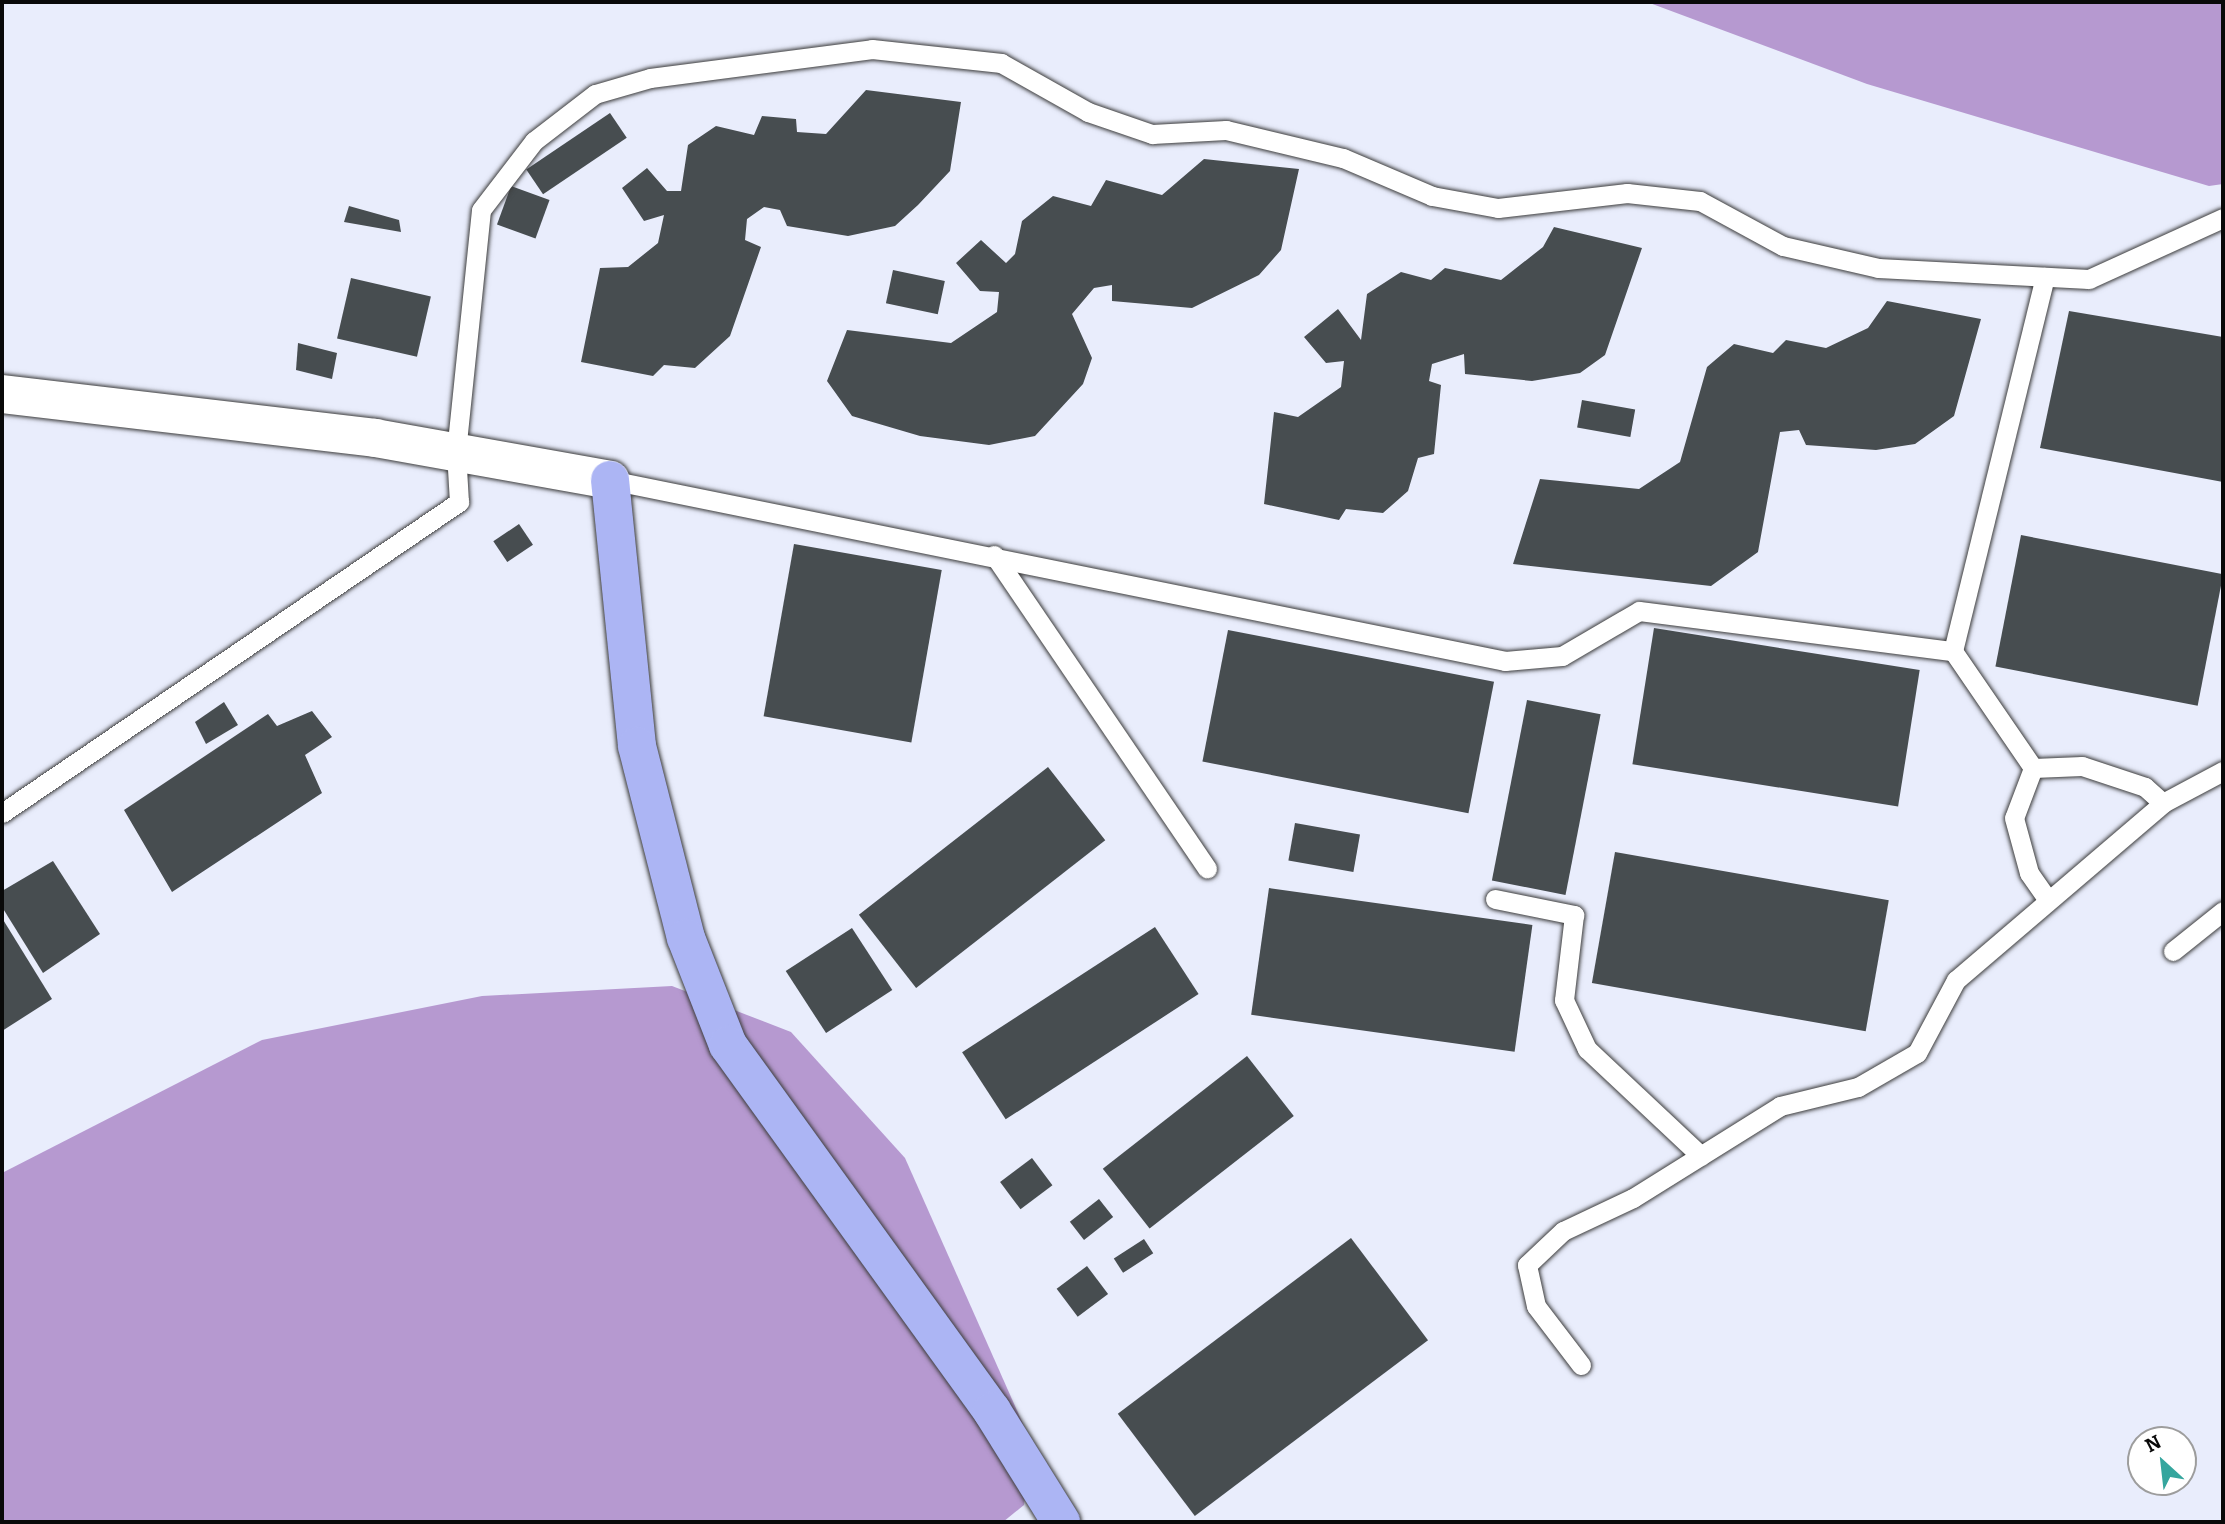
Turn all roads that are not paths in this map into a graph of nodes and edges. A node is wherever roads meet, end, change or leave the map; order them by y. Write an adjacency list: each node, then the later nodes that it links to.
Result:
1 (2223, 218): 2 (lane)
2 (2045, 277): 4 (lane); 7 (lane)
3 (2, 394): 4 (street)
4 (456, 452): 5 (street); 11 (lane)
5 (610, 480): 6 (lane); 19 (street)
6 (994, 555): 7 (lane); 12 (lane)
7 (1953, 651): 8 (lane)
8 (2033, 768): 10 (lane); 14 (lane)
9 (2223, 771): 10 (lane)
10 (2163, 803): 14 (lane)
11 (3, 812)
12 (1207, 869)
13 (1495, 899): 17 (lane)
14 (2048, 900): 17 (lane)
15 (2223, 911): 16 (lane)
16 (2173, 951)
17 (1701, 1156): 18 (lane)
18 (1581, 1365)
19 (1061, 1522)

